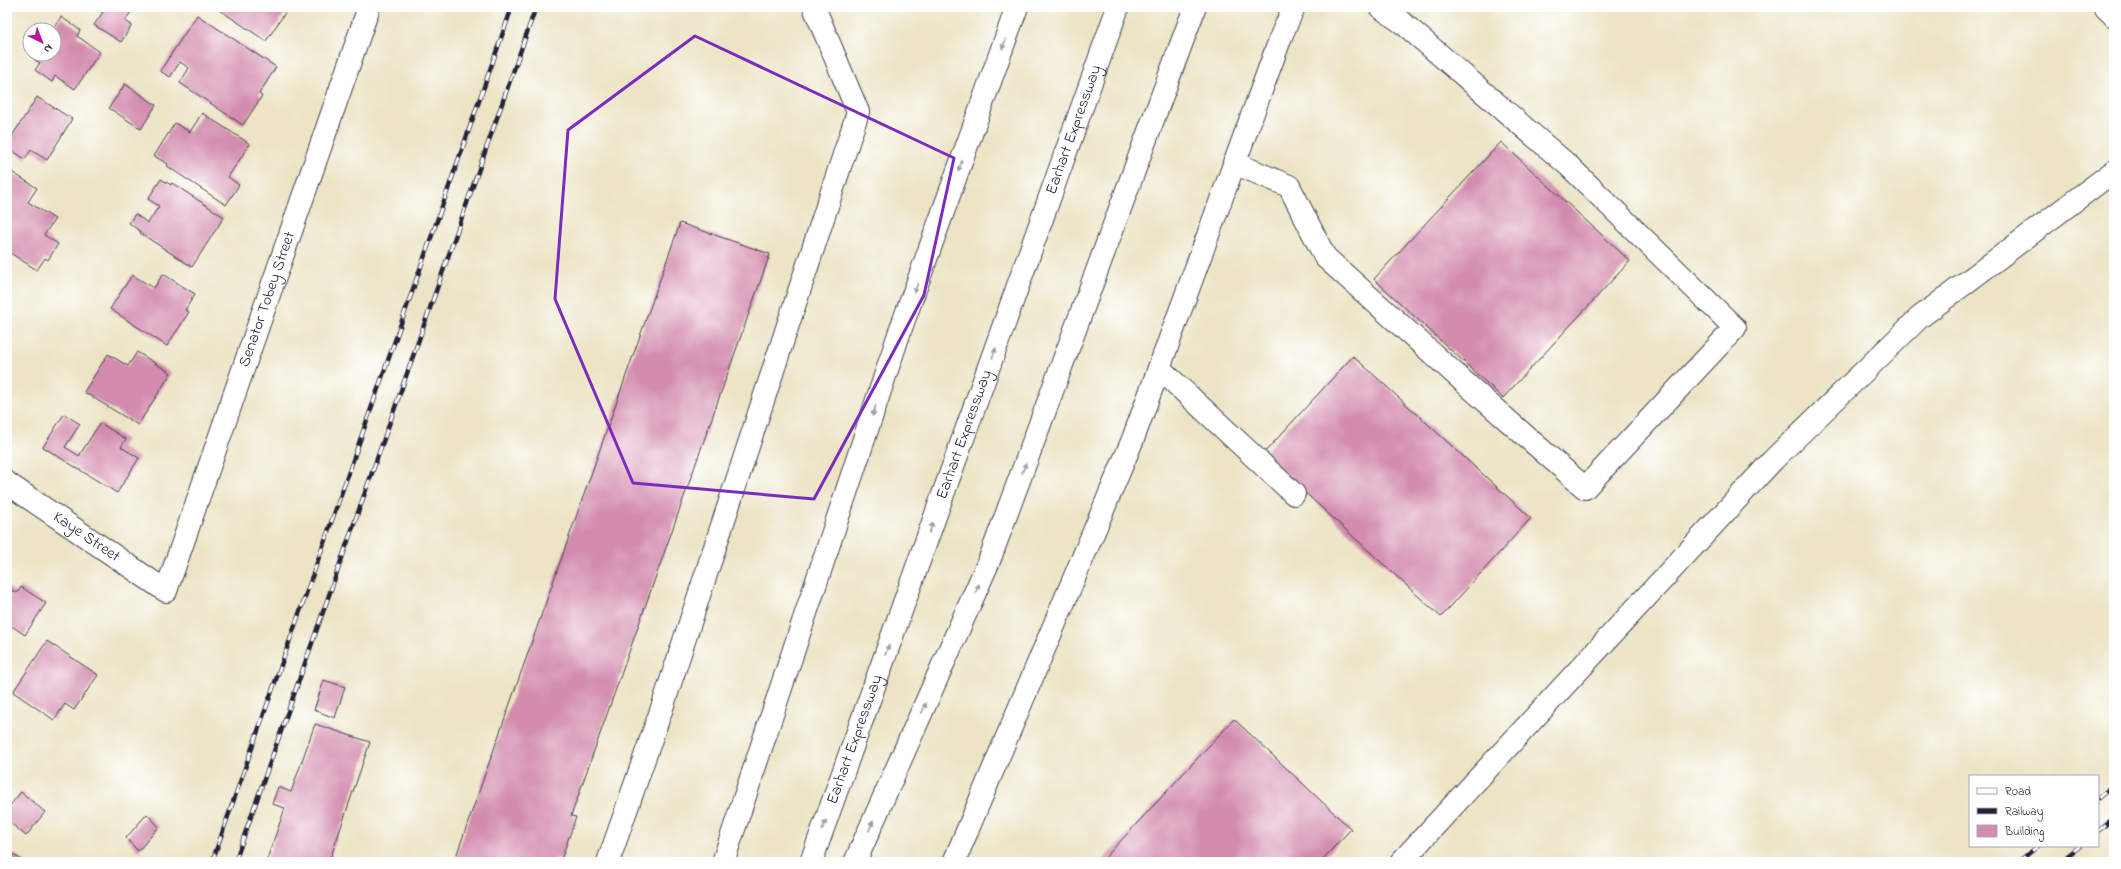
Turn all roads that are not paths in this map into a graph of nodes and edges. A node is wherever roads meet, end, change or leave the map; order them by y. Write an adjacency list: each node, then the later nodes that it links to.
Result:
1 (369, 7): 15 (main road, Senator Tobey Street)
2 (814, 7): 16 (main road)
3 (1017, 7): 17 (main road, one-way to 17)
4 (1118, 7): 18 (main road, Earhart Expressway, one-way to 4)
5 (1294, 7): 10 (main road)
6 (1380, 7): 10 (main road)
7 (2105, 7): 9 (main road)
8 (1194, 11): 19 (main road, one-way to 8)
9 (2114, 16)
10 (1234, 163): 12 (main road)
11 (2114, 171): 21 (main road)
12 (1159, 368): 14 (main road); 20 (main road)
13 (7, 483): 15 (main road, Kaye Street)
14 (1294, 494)
15 (166, 591)
16 (608, 862)
17 (724, 862)
18 (811, 862)
19 (855, 862)
20 (954, 862)
21 (1401, 862)

